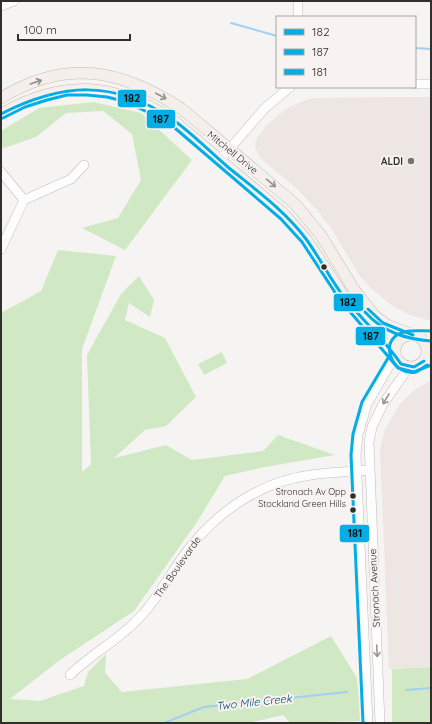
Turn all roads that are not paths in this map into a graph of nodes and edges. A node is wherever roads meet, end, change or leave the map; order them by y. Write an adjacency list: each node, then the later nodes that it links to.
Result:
1 (14, 1): 3 (street)
2 (298, 1): 4 (street)
3 (1, 6)
4 (298, 16)
5 (416, 84): 6 (street)
6 (431, 84)
7 (289, 88): 10 (street)
8 (1, 98): 10 (main road, Mitchell Drive, one-way to 10)
9 (1, 114): 11 (main road, Mitchell Drive)
10 (230, 149): 11 (street); 16 (main road, Mitchell Drive, one-way to 16)
11 (220, 160): 18 (main road, Mitchell Drive)
12 (84, 165): 14 (street)
13 (1, 172): 14 (street)
14 (24, 200): 15 (street)
15 (1, 249)
16 (414, 335): 17 (main road, Mitchell Drive); 18 (main road); 19 (main road)
17 (431, 336)
18 (395, 355): 20 (main road); 22 (street, Stronach Avenue)
19 (427, 360): 20 (main road)
20 (409, 367): 21 (street, Stronach Avenue, one-way to 21)
21 (368, 470): 22 (street, The Boulevarde); 25 (street, Stronach Avenue, one-way to 25)
22 (356, 471): 23 (street, The Boulevarde); 24 (street, Stronach Avenue)
23 (70, 675)
24 (368, 723)
25 (380, 723)

